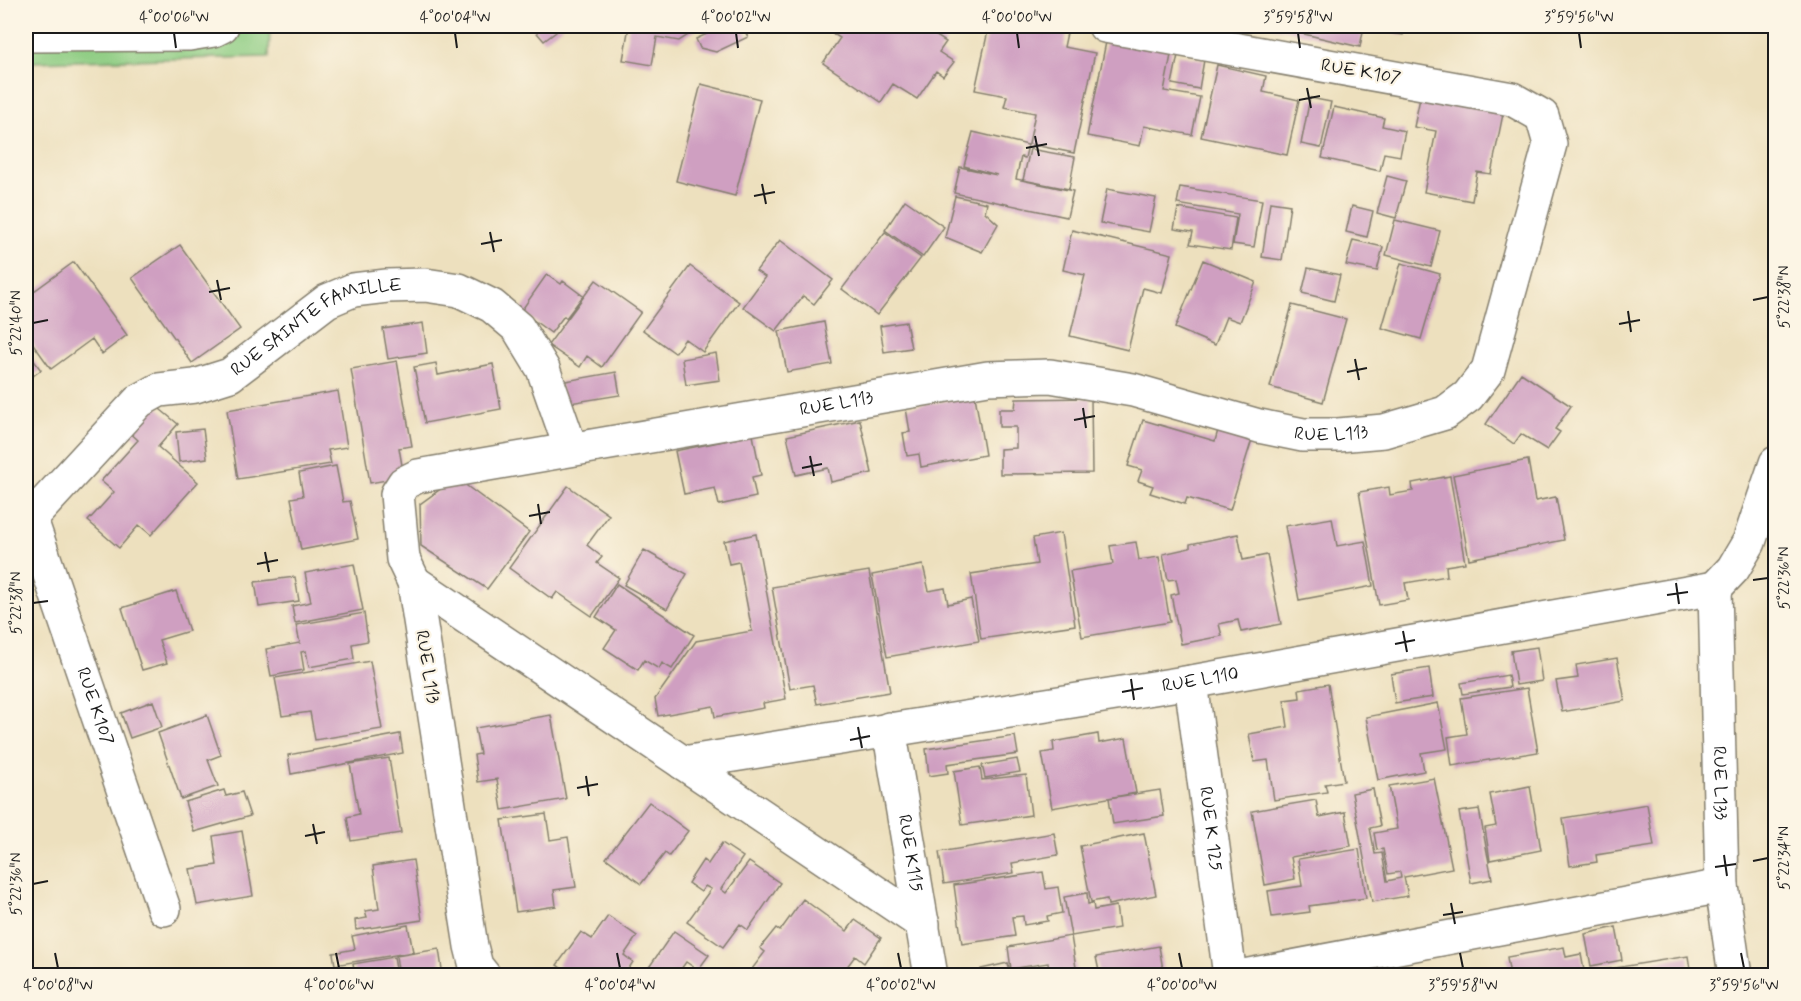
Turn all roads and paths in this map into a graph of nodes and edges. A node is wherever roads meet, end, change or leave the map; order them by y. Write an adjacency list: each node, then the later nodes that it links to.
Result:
1 (222, 26): 3 (street)
2 (1105, 26): 4 (street, RUE K107)
3 (26, 35)
4 (1542, 116): 5 (street, RUE L113)
5 (571, 449): 7 (street, RUE SAINTE FAMILLE); 8 (street, RUE L113)
6 (1776, 463): 9 (street)
7 (28, 512): 14 (street, RUE K107)
8 (414, 582): 12 (street); 16 (street, RUE L113)
9 (1715, 588): 10 (street, RUE L110); 13 (street, RUE L133)
10 (1191, 682): 11 (street, RUE L110); 18 (street, RUE K 125)
11 (889, 729): 12 (street, RUE L110); 15 (street, RUE K115)
12 (683, 763): 15 (street)
13 (1722, 886): 19 (street); 20 (street, RUE L133)
14 (164, 909)
15 (922, 924): 17 (street, RUE K115)
16 (484, 975)
17 (931, 975)
18 (1230, 975)
19 (1244, 975)
20 (1735, 975)

